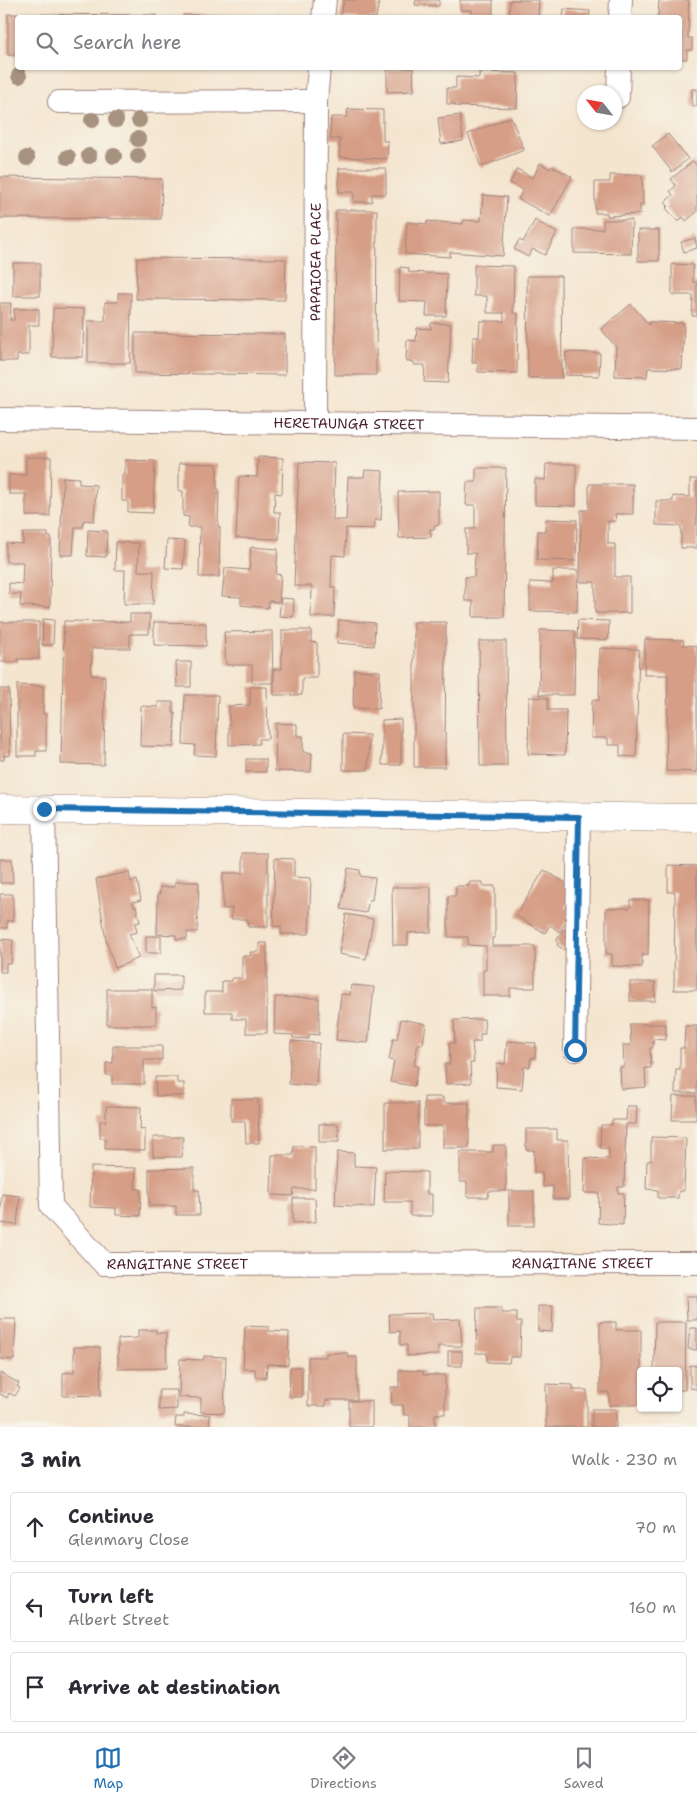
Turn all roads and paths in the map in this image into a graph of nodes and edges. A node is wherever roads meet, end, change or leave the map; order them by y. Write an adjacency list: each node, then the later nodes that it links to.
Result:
1 (325, 0): 3 (street)
2 (620, 0): 4 (street)
3 (323, 15)
4 (620, 15)
5 (319, 70): 8 (street, PAPAIOEA PLACE)
6 (619, 70): 7 (street)
7 (618, 85)
8 (316, 101): 9 (street); 11 (street, PAPAIOEA PLACE)
9 (59, 102)
10 (0, 419): 11 (street, HERETAUNGA STREET)
11 (315, 423): 12 (street, HERETAUNGA STREET)
12 (697, 428)
13 (0, 809): 14 (street)
14 (44, 809): 15 (street); 18 (street, RANGITANE STREET)
15 (579, 817): 16 (street); 17 (street)
16 (697, 818)
17 (575, 1050)
18 (697, 1263)

